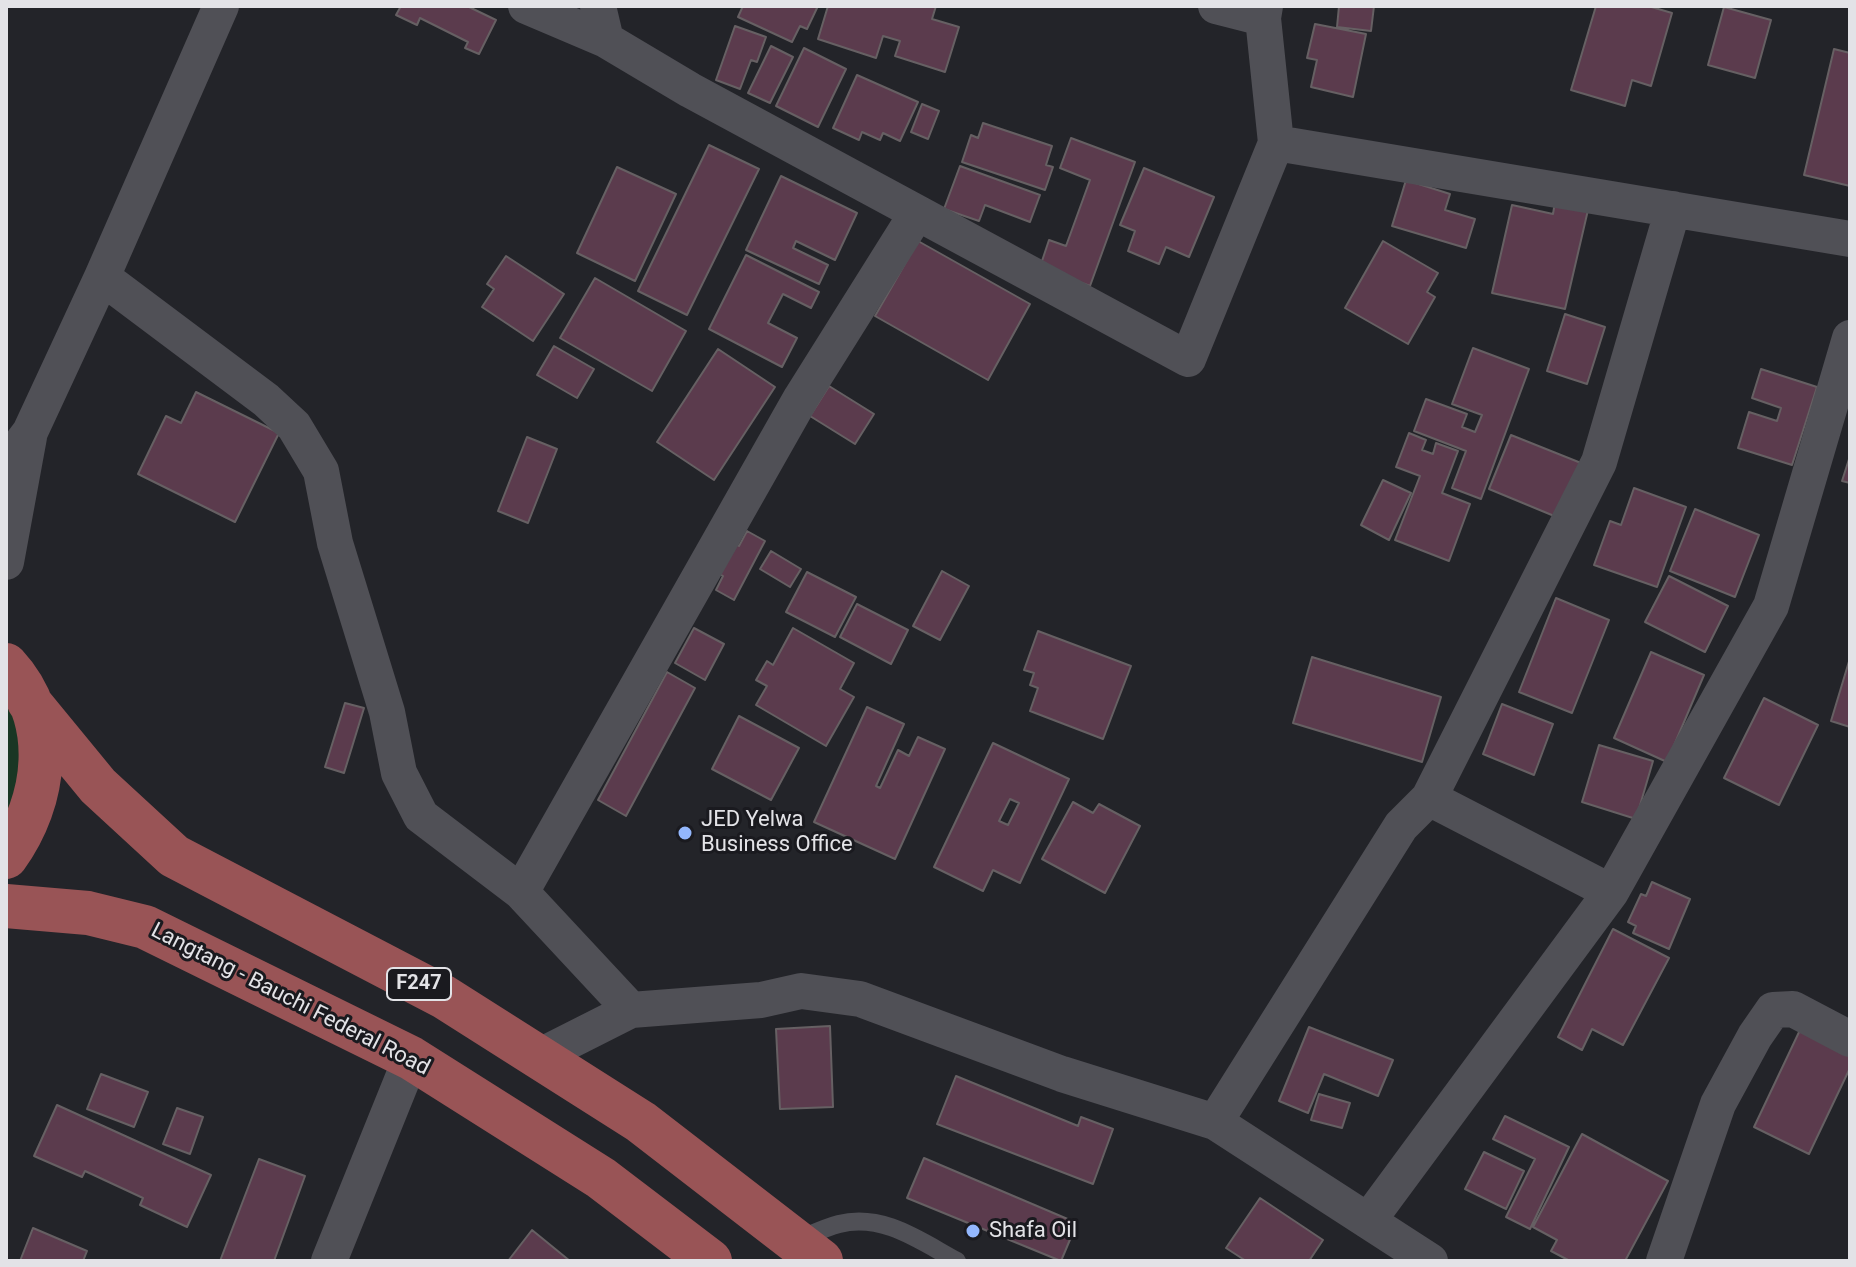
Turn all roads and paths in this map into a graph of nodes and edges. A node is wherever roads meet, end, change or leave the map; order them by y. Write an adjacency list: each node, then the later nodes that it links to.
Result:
1 (221, 6): 10 (street)
2 (526, 6): 5 (street)
3 (1216, 6): 4 (street)
4 (1264, 12): 6 (street)
5 (602, 23): 8 (street)
6 (1276, 143): 7 (street); 8 (street)
7 (1673, 209): 9 (street); 17 (street)
8 (917, 213): 19 (street)
9 (1850, 239)
10 (102, 277): 12 (street); 19 (street)
11 (1850, 338): 20 (street)
12 (30, 432): 13 (street); 14 (street)
13 (6, 464)
14 (6, 562)
15 (6, 665): 16 (main road, F247)
16 (29, 702): 18 (main road, F247); 24 (main road, F247)
17 (1429, 798): 20 (street); 26 (street)
18 (6, 857)
19 (521, 892): 22 (street)
20 (1611, 892): 27 (street)
21 (6, 906): 25 (main road, Langtang - Bauchi Federal Road)
22 (631, 1010): 24 (street); 26 (street)
23 (1850, 1039): 33 (street)
24 (538, 1057): 28 (main road, F247)
25 (411, 1058): 29 (street); 30 (main road, Langtang - Bauchi Federal Road)
26 (1215, 1122): 27 (street)
27 (1368, 1221): 32 (street)
28 (808, 1251): 31 (lane)
29 (329, 1261)
30 (710, 1261)
31 (957, 1261)
32 (1430, 1261)
33 (1664, 1261)

